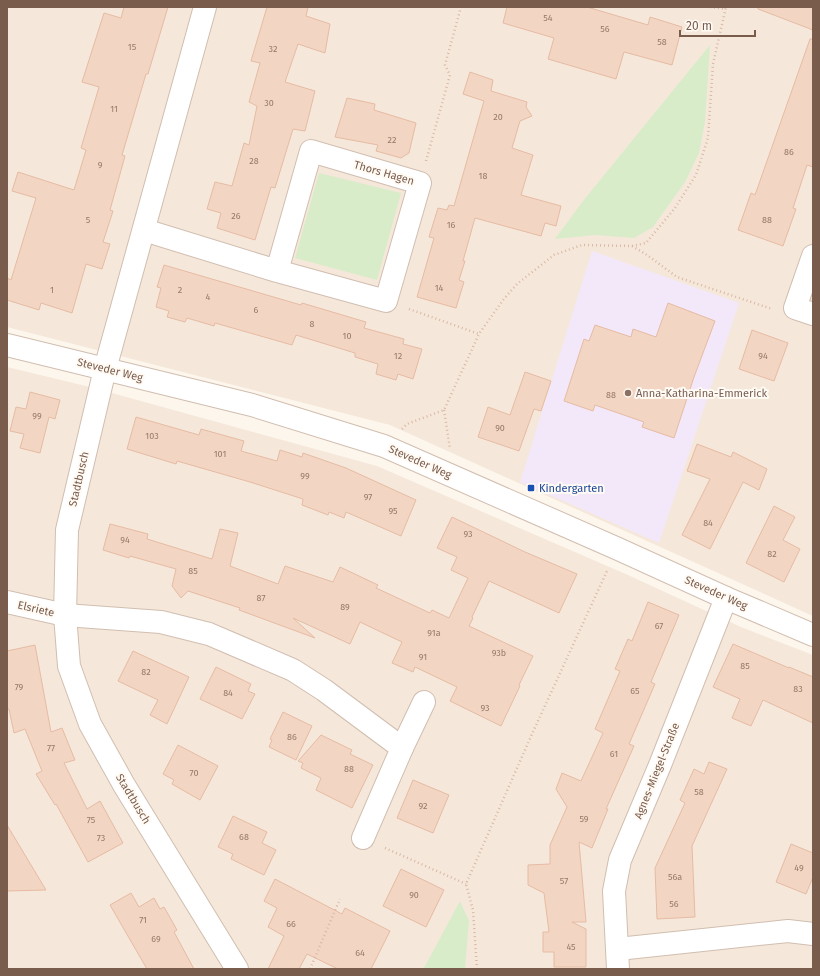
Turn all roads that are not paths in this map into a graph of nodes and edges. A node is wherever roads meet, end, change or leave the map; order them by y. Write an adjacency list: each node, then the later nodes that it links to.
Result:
1 (205, 7): 2 (street)
2 (144, 230): 4 (street); 7 (street)
3 (813, 256): 5 (street)
4 (277, 271): 4 (street, Thors Hagen)
5 (804, 311)
6 (7, 345): 7 (street, Steveder Weg)
7 (105, 368): 8 (street, Steveder Weg); 10 (street, Stadtbusch)
8 (726, 598): 11 (street, Steveder Weg); 16 (street, Agnes-Miegel-Straße)
9 (7, 602): 10 (street, Elsriete)
10 (65, 615): 13 (street); 17 (street, Stadtbusch)
11 (813, 635)
12 (424, 702): 13 (street)
13 (402, 748): 14 (street)
14 (363, 838)
15 (813, 934): 16 (street, Agnes-Miegel-Straße)
16 (618, 959)
17 (237, 969)

